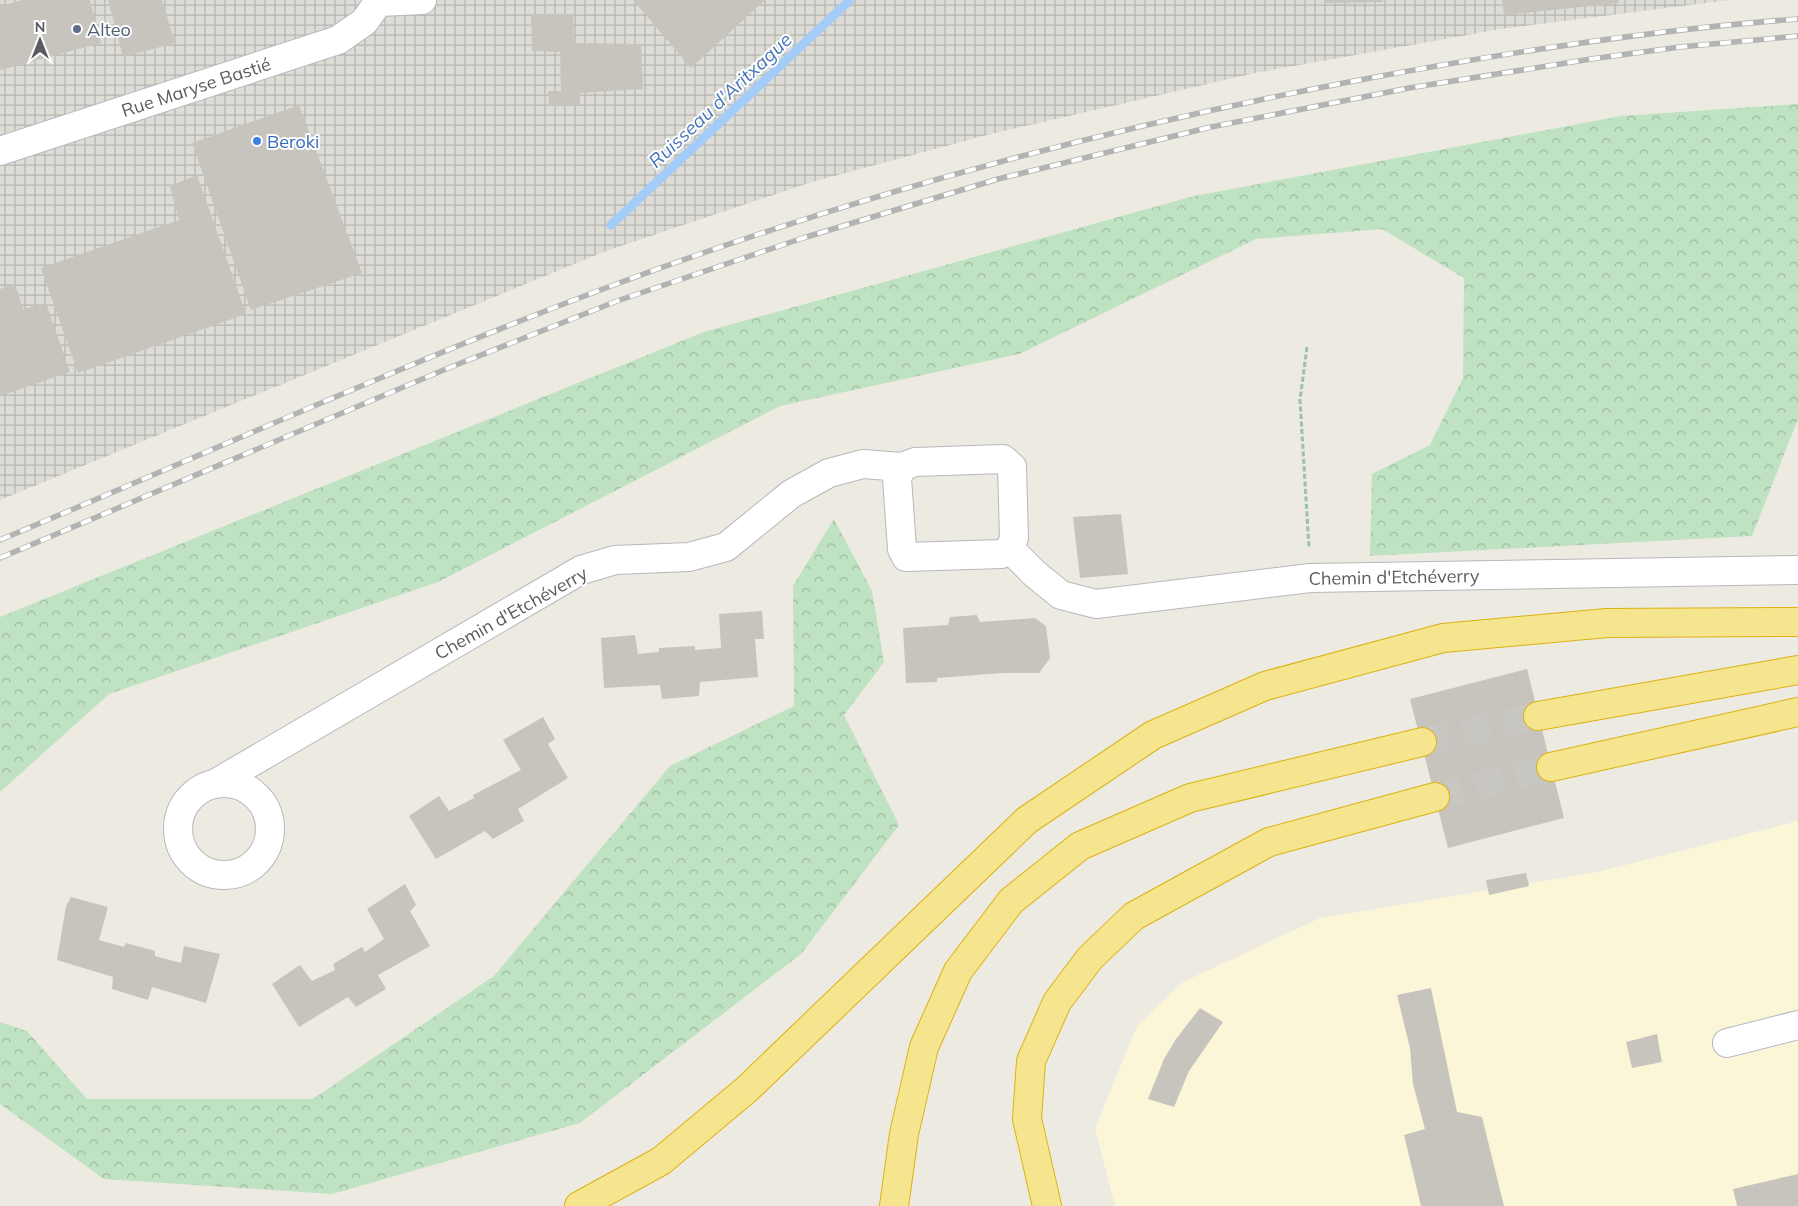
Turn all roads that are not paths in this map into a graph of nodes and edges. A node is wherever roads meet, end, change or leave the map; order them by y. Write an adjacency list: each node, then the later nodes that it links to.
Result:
1 (422, 0): 2 (street, Rue Maryse Bastié)
2 (380, 1): 3 (street, Rue Maryse Bastié)
3 (0, 151)
4 (902, 467): 5 (street, Chemin d'Etchéverry); 5 (street); 13 (street, Chemin d'Etchéverry)
5 (1010, 549): 6 (street, Chemin d'Etchéverry)
6 (1798, 570)
7 (1798, 622): 17 (highway)
8 (1798, 670): 10 (highway)
9 (1798, 712): 12 (highway)
10 (1538, 716)
11 (1422, 742): 18 (highway)
12 (1551, 768)
13 (216, 784)
14 (1435, 797): 19 (highway)
15 (1798, 1025): 16 (street)
16 (1727, 1043)
17 (580, 1206)
18 (894, 1206)
19 (1047, 1206)

